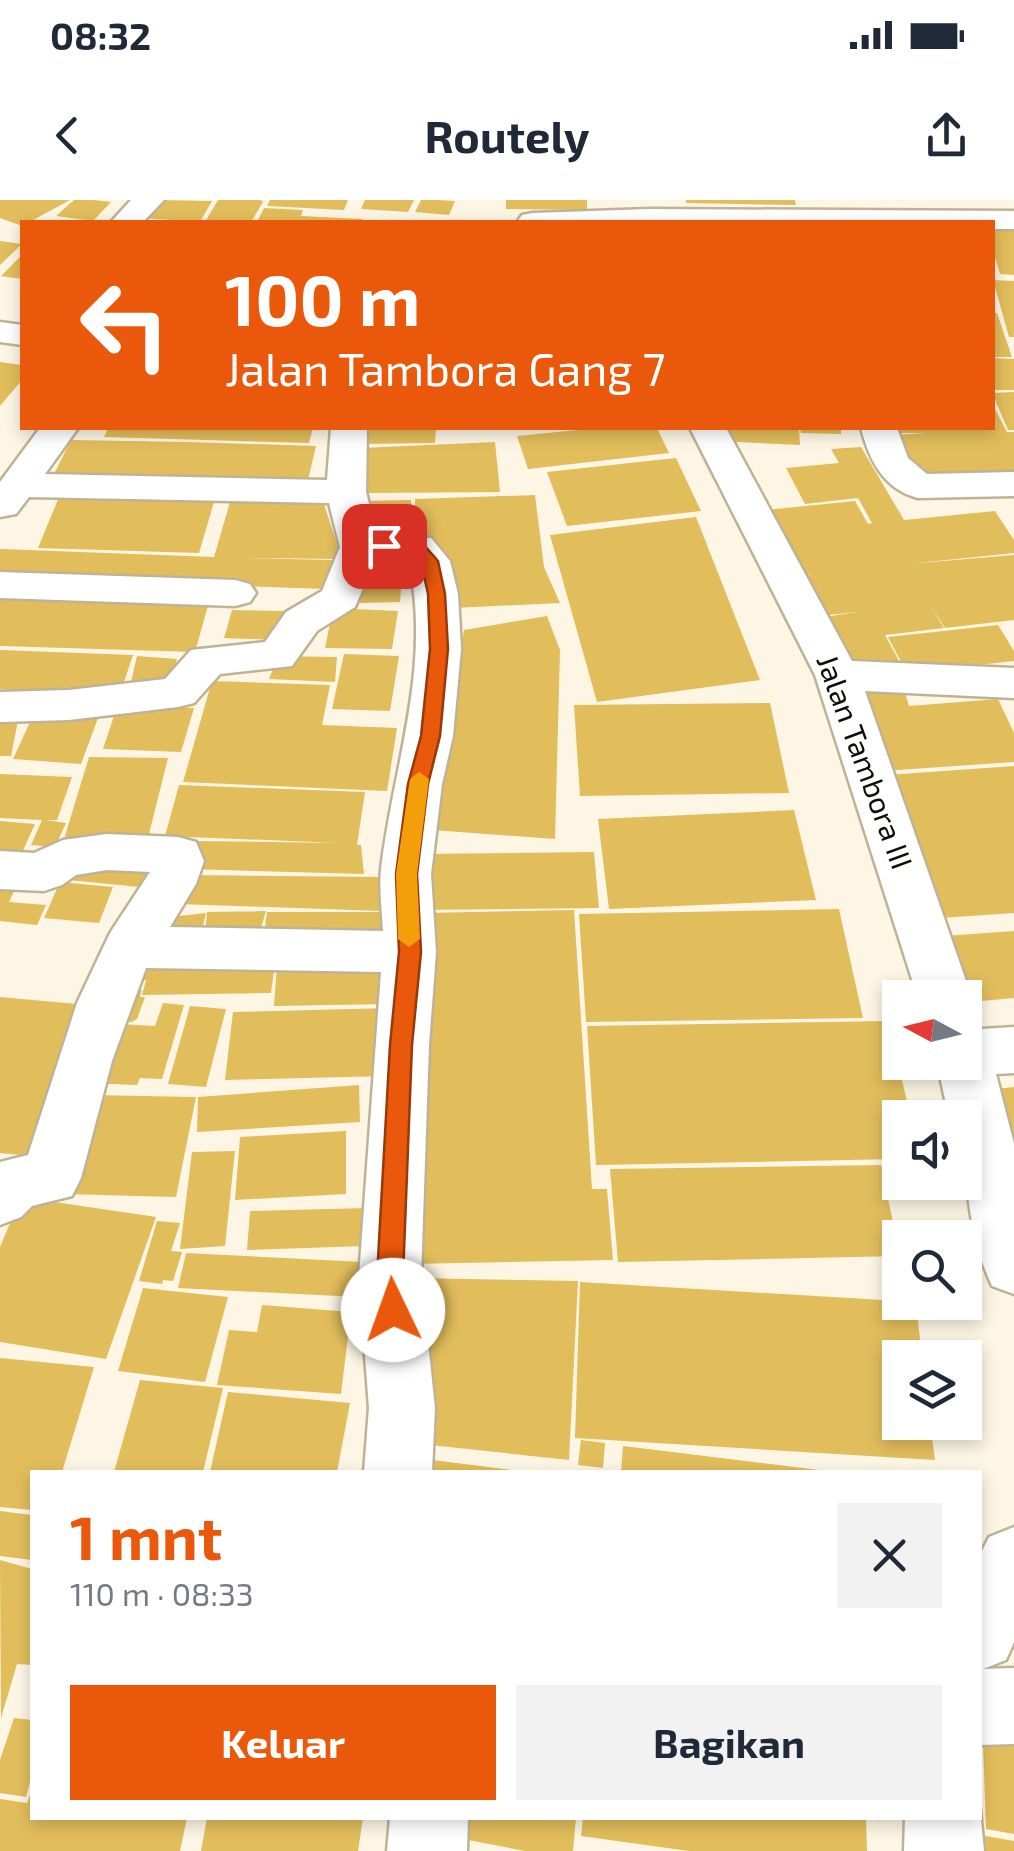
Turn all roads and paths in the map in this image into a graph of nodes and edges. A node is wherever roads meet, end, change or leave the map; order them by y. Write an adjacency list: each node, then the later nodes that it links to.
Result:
1 (150, 200): 6 (street)
2 (1007, 200): 3 (street)
3 (1014, 211)
4 (649, 213): 5 (street); 7 (street)
5 (834, 215): 8 (street)
6 (128, 220)
7 (558, 220)
8 (1014, 220)
9 (58, 430): 15 (street)
10 (349, 430): 14 (street)
11 (709, 430): 19 (street, Jalan Tambora III)
12 (880, 430): 13 (street)
13 (1013, 486)
14 (346, 492): 15 (street); 16 (street)
15 (10, 496)
16 (360, 546): 21 (street); 24 (street)
17 (0, 584): 18 (street)
18 (236, 593)
19 (837, 676): 20 (street); 25 (street, Jalan Tambora III)
20 (1014, 683)
21 (0, 707)
22 (0, 870): 23 (street)
23 (129, 947): 24 (street); 29 (street)
24 (410, 952): 31 (street)
25 (939, 980)
26 (1014, 1050): 27 (street)
27 (982, 1052)
28 (969, 1080): 30 (street)
29 (0, 1198)
30 (1014, 1266)
31 (398, 1470)
32 (1014, 1562): 33 (street)
33 (982, 1630)
34 (1014, 1706): 35 (street)
35 (982, 1707)
36 (429, 1820): 38 (street)
37 (944, 1820): 39 (street)
38 (427, 1851)
39 (944, 1851)

